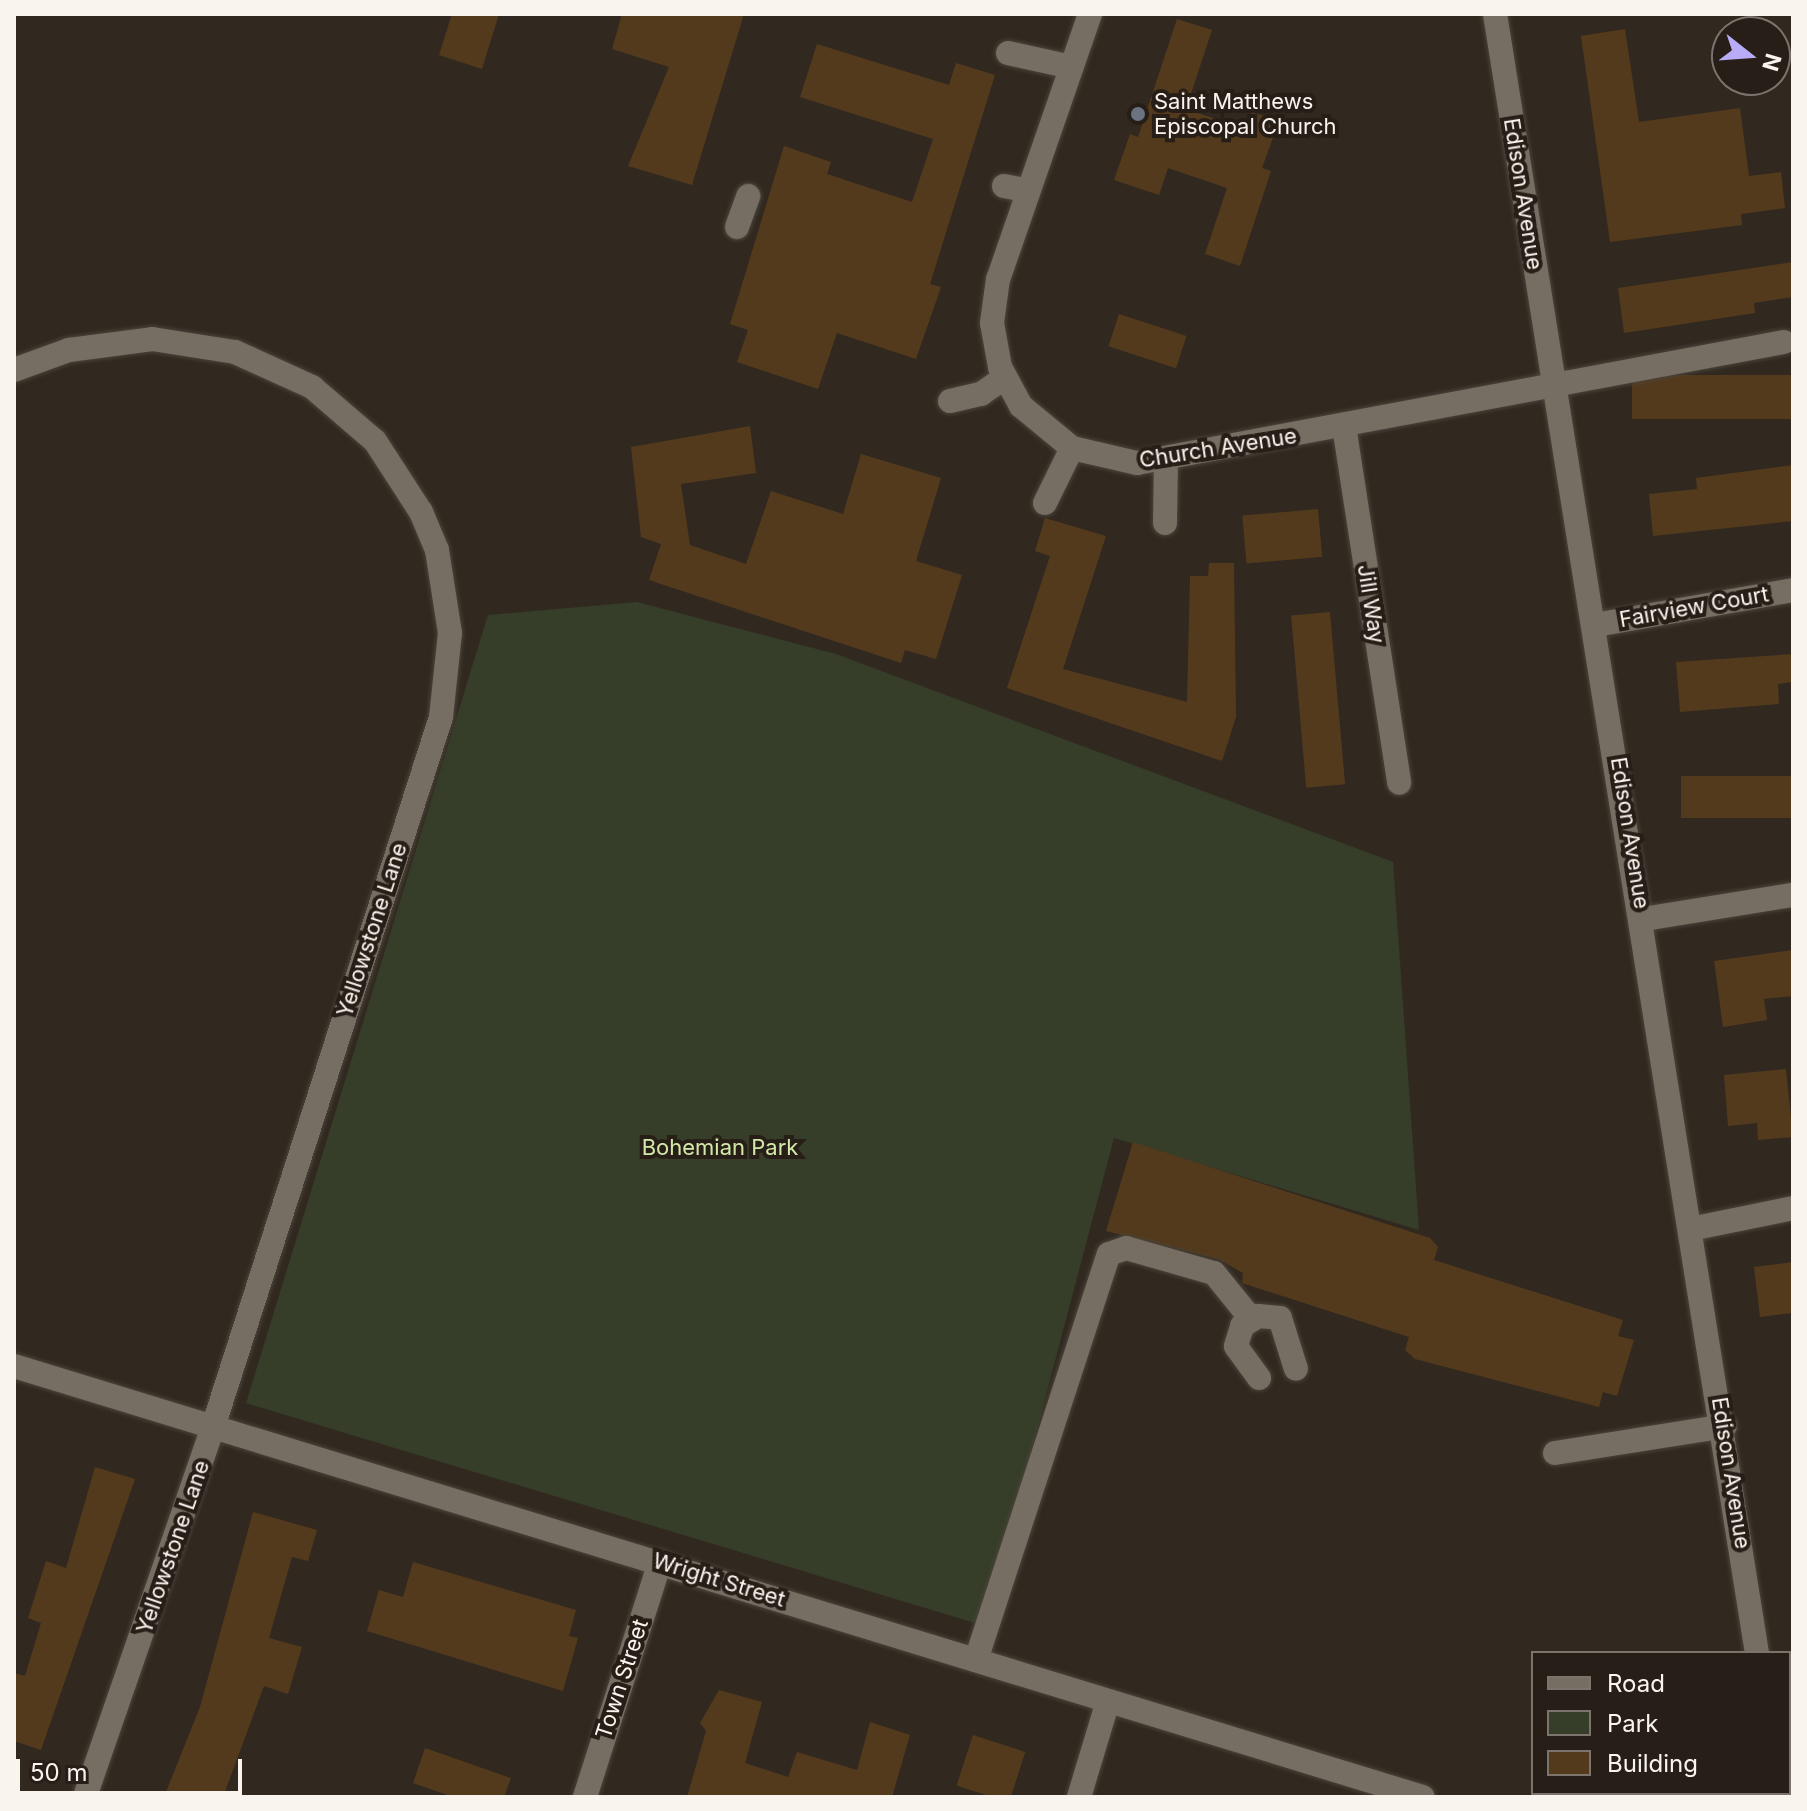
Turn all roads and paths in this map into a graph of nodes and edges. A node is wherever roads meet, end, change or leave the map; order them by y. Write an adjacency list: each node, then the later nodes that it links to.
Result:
1 (1090, 14): 4 (street, Church Avenue)
2 (1495, 14): 12 (street, Edison Avenue)
3 (1008, 53): 4 (street)
4 (1071, 67): 6 (street, Church Avenue)
5 (1004, 186): 6 (street)
6 (1029, 191): 11 (street, Church Avenue)
7 (748, 196): 8 (street)
8 (737, 227)
9 (1784, 342): 12 (street, Church Avenue)
10 (14, 370): 31 (street, Yellowstone Lane)
11 (1005, 377): 13 (street); 15 (street, Church Avenue)
12 (1555, 389): 14 (street, Church Avenue); 20 (street, Edison Avenue)
13 (950, 401)
14 (1344, 426): 16 (street, Church Avenue); 21 (street, Jill Way)
15 (1072, 448): 16 (street, Church Avenue); 17 (street)
16 (1166, 458): 18 (street)
17 (1045, 503)
18 (1165, 523)
19 (1793, 590): 20 (street, Fairview Court)
20 (1595, 625): 23 (street, Edison Avenue)
21 (1399, 783)
22 (1793, 895): 23 (street)
23 (1644, 919): 25 (street, Edison Avenue)
24 (1793, 1208): 25 (street)
25 (1690, 1229): 30 (street, Edison Avenue)
26 (1252, 1320): 28 (street); 29 (street); 35 (street)
27 (14, 1366): 31 (street, Wright Street)
28 (1296, 1369)
29 (1259, 1378)
30 (1725, 1426): 32 (street); 34 (street, Edison Avenue)
31 (213, 1427): 33 (street, Wright Street); 37 (street, Yellowstone Lane)
32 (1555, 1453)
33 (660, 1562): 35 (street, Wright Street); 38 (street, Town Street)
34 (1757, 1651)
35 (976, 1660): 36 (street, Wright Street)
36 (1108, 1701): 39 (street); 40 (street, Wright Street)
37 (85, 1797)
38 (585, 1797)
39 (1079, 1797)
40 (1423, 1797)

